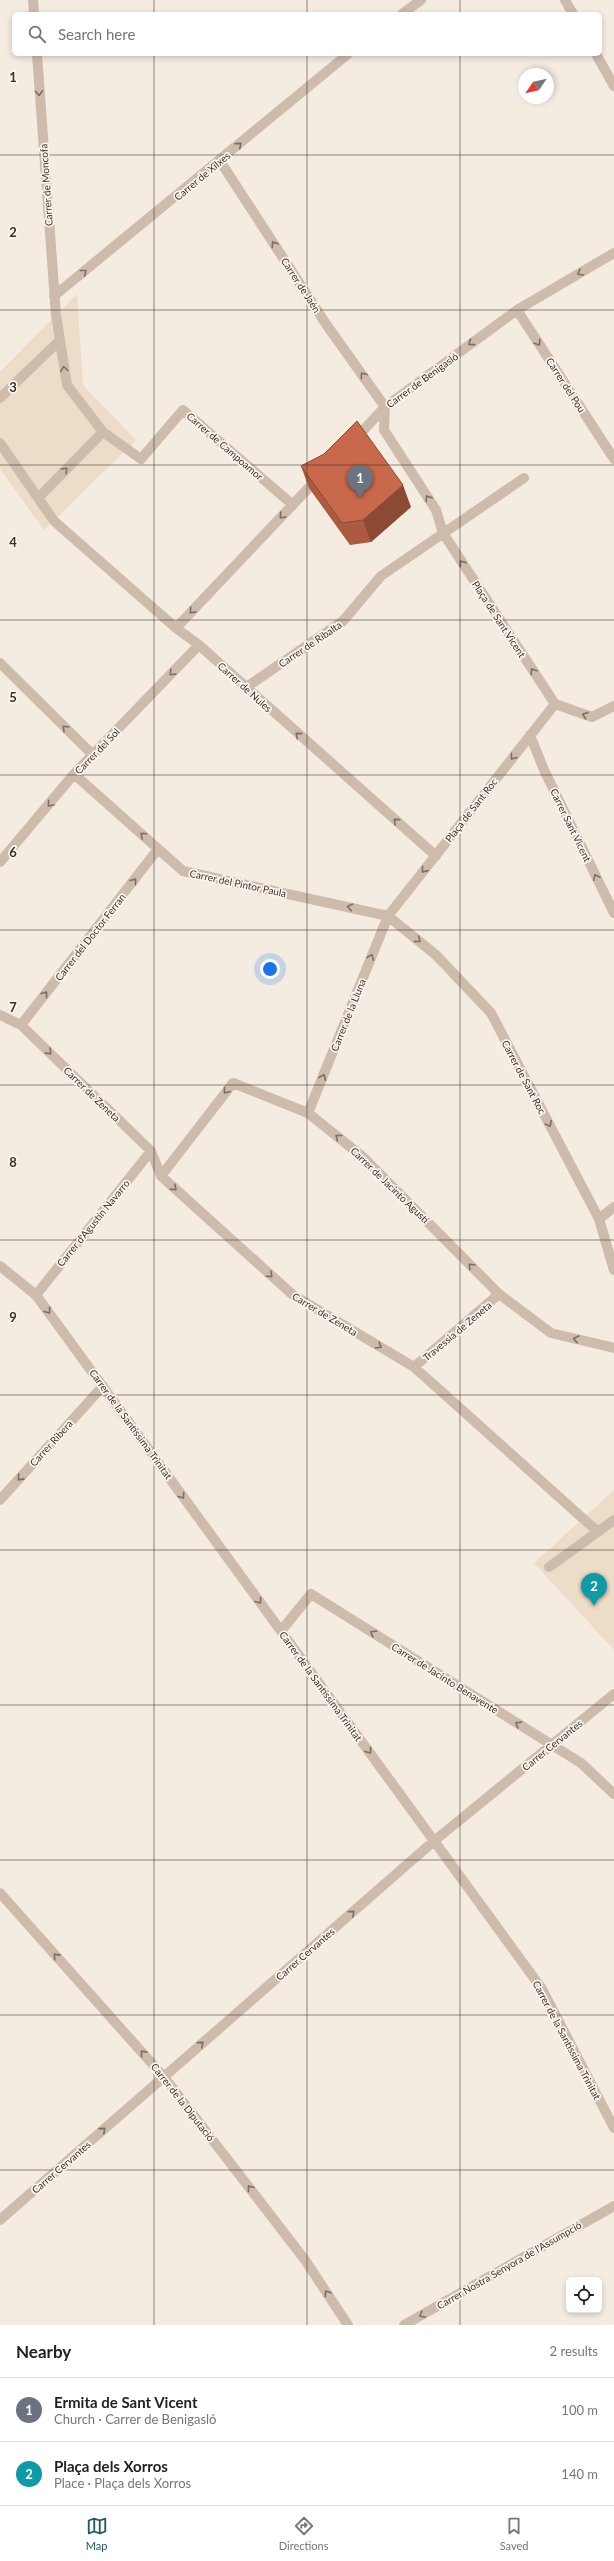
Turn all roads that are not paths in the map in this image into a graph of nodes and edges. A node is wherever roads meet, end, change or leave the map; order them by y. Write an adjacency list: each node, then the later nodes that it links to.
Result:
1 (33, 0): 4 (street)
2 (421, 0): 5 (street)
3 (565, 0): 6 (street)
4 (34, 12)
5 (405, 12)
6 (572, 12)
7 (37, 56): 13 (street, Carrer de Moncofa, one-way to 13)
8 (346, 56): 11 (street, Carrer de Xilxes, one-way to 8)
9 (597, 56): 10 (street)
10 (614, 86)
11 (220, 161): 13 (street, Carrer de Xilxes, one-way to 11); 17 (street, Carrer de Jaén, one-way to 11)
12 (614, 253): 14 (street, Carrer de Benigasló, one-way to 14)
13 (54, 296): 15 (street, Carrer de Moncofa)
14 (517, 310): 17 (street, Carrer de Benigasló, one-way to 17); 22 (street, Carrer del Pou, one-way to 22)
15 (60, 340): 16 (street); 18 (street, Carrer de Moncofa, one-way to 15)
16 (0, 398)
17 (385, 406): 20 (street, Carrer de Benigasló); 27 (street, Plaça de Sant Vicent, one-way to 17)
18 (103, 432): 21 (street, Carrer de Moncofa); 25 (street, one-way to 18)
19 (0, 443): 25 (street, Carrer de Nules)
20 (347, 447)
21 (128, 448): 26 (street, Carrer de Campoamor)
22 (614, 459)
23 (325, 470): 26 (street)
24 (524, 478): 27 (street)
25 (38, 498): 28 (street, Carrer de Nules)
26 (293, 505): 28 (street, one-way to 28)
27 (443, 533): 31 (street, Carrer de Ribalta); 32 (street, Plaça de Sant Vicent, one-way to 27)
28 (176, 628): 29 (street, Carrer de Nules)
29 (199, 645): 31 (street, Carrer de Nules); 35 (street, Carrer del Sol, one-way to 35)
30 (0, 662): 35 (street, one-way to 30)
31 (245, 688): 38 (street, Carrer de Nules, one-way to 31)
32 (555, 704): 33 (street, one-way to 32); 34 (street, Plaça de Sant Roc)
33 (614, 706)
34 (530, 735): 38 (street, Plaça de Sant Roc, one-way to 38); 40 (street, Carrer Sant Vicent, one-way to 34)
35 (93, 755): 36 (street, Carrer del Sol)
36 (74, 774): 37 (street, Carrer del Pintor Paula, one-way to 36); 39 (street, Carrer del Sol, one-way to 39)
37 (158, 849): 41 (street, Carrer del Pintor Paula, one-way to 37); 43 (street, Carrer del Doctor Ferran, one-way to 37)
38 (436, 856): 41 (street, Plaça de Sant Roc, one-way to 41)
39 (0, 862)
40 (614, 912)
41 (388, 916): 44 (street, Carrer de la Lluna, one-way to 41); 48 (street, Carrer de Sant Roc, one-way to 48)
42 (0, 1014): 43 (street, Carrer de Zeneta)
43 (21, 1025): 45 (street, Carrer de Zeneta, one-way to 45)
44 (308, 1113): 46 (street, Carrer de Jacinto Agustí, one-way to 46); 51 (street, Carrer de Jacinto Agustí, one-way to 44)
45 (150, 1152): 46 (street, Carrer de Zeneta); 52 (street, Carrer d'Agustín Navarro)
46 (161, 1176): 54 (street, Carrer de Zeneta, one-way to 54)
47 (614, 1207): 48 (street)
48 (599, 1219): 50 (street, Carrer de Sant Roc)
49 (0, 1266): 52 (street, Carrer de la Santíssima Trinitat)
50 (614, 1270)
51 (499, 1294): 53 (street, Carrer de Jacinto Agustí, one-way to 51); 54 (street, Travessia de Zeneta)
52 (36, 1295): 55 (street, Carrer de la Santíssima Trinitat, one-way to 55)
53 (614, 1348)
54 (414, 1367): 58 (street, Carrer de Zeneta)
55 (103, 1386): 56 (street, Carrer Ribera, one-way to 56); 60 (street, Carrer de la Santíssima Trinitat, one-way to 60)
56 (0, 1500)
57 (614, 1520): 58 (street)
58 (598, 1532): 59 (street)
59 (549, 1567)
60 (281, 1630): 62 (street, Carrer de Jacinto Benavente, one-way to 60); 64 (street, Carrer de la Santíssima Trinitat, one-way to 64)
61 (614, 1694): 62 (street, Carrer Cervantes)
62 (551, 1745): 63 (street, Carrer de Jacinto Benavente); 64 (street, Carrer Cervantes)
63 (614, 1794)
64 (434, 1841): 66 (street, Carrer Cervantes, one-way to 64); 67 (street, Carrer de la Santíssima Trinitat)
65 (0, 1893): 66 (street, Carrer de la Diputació, one-way to 65)
66 (164, 2077): 69 (street, Carrer Cervantes, one-way to 66); 70 (street, Carrer de la Diputació, one-way to 66)
67 (614, 2128)
68 (614, 2206): 71 (street, Carrer Nostra Senyora de l'Assumpció, one-way to 71)
69 (0, 2220)
70 (348, 2325)
71 (404, 2325)

